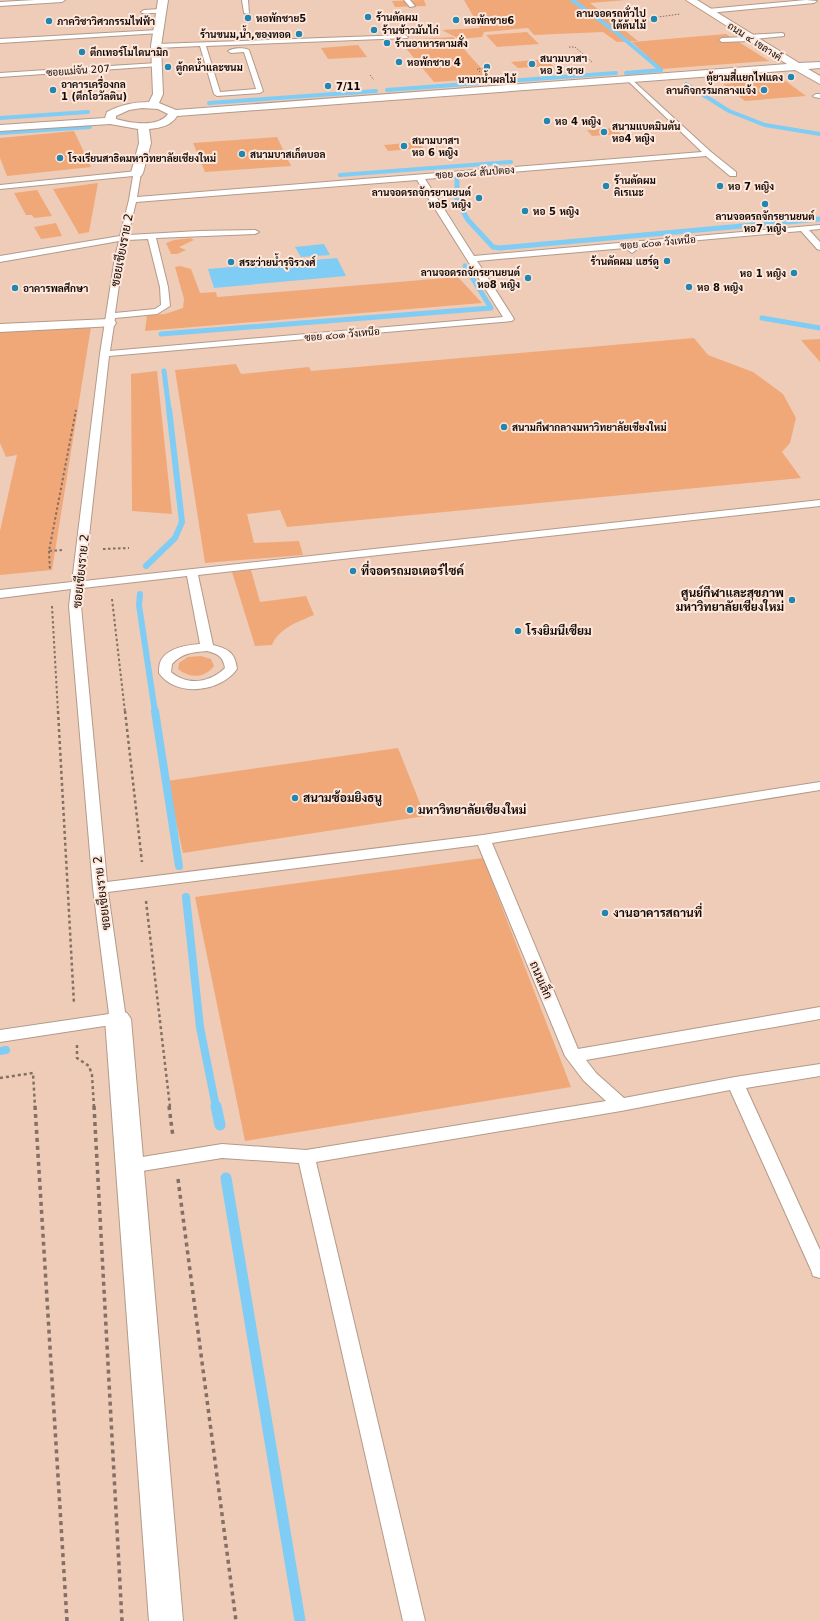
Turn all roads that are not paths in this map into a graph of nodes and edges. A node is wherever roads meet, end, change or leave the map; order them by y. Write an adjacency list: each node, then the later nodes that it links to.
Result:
1 (62, 0): 7 (lane)
2 (163, 0): 9 (street)
3 (245, 0): 12 (lane)
4 (407, 0): 8 (lane)
5 (692, 0): 10 (lane)
6 (814, 1): 10 (lane)
7 (0, 4)
8 (412, 6)
9 (161, 11): 11 (lane); 15 (street)
10 (708, 11): 14 (lane)
11 (144, 12)
12 (247, 13)
13 (736, 17): 14 (lane)
14 (721, 19): 18 (lane)
15 (158, 32): 20 (lane); 22 (street)
16 (782, 35): 18 (lane)
17 (405, 37): 21 (lane)
18 (749, 38): 19 (lane); 26 (street, ถนน ๔ เขลางค์)
19 (722, 40)
20 (0, 41)
21 (203, 45): 22 (lane); 23 (lane)
22 (156, 46): 24 (street)
23 (225, 51)
24 (157, 65): 28 (lane, ซอยแม่จัน 207); 37 (street)
25 (820, 65): 26 (street)
26 (797, 68): 27 (lane); 32 (lane)
27 (769, 69): 30 (lane); 30 (street)
28 (9, 74): 29 (lane, ซอยแม่จัน 207); 33 (lane)
29 (0, 75)
30 (644, 78): 31 (street)
31 (629, 79): 34 (lane); 43 (lane)
32 (820, 81)
33 (10, 83)
34 (542, 86): 35 (street)
35 (422, 92): 36 (lane)
36 (330, 103): 38 (street)
37 (152, 106): 38 (street); 39 (street)
38 (174, 113): 41 (street)
39 (110, 117): 40 (street); 41 (street); 42 (street)
40 (0, 121)
41 (143, 126): 46 (street, ซอยเชียงราย 2)
42 (0, 128)
43 (708, 154): 45 (lane); 47 (lane)
44 (557, 158): 45 (lane)
45 (563, 165): 48 (lane, ซอย ๑๐๘ สันป่ตอง)
46 (136, 173): 49 (lane); 50 (lane, ซอยเชียงราย 2)
47 (733, 174)
48 (419, 176): 50 (lane, ซอย ๑๐๘ สันป่ตอง); 58 (lane, ซอย ๔๐๑ วังเหนึอ)
49 (0, 187)
50 (133, 200): 55 (lane, ซอยเชียงราย 2)
51 (820, 227): 52 (lane, ซอย ๔๐๑ วังเหนึอ); 57 (lane)
52 (802, 229): 56 (lane); 57 (lane, ซอย ๔๐๑ วังเหนึอ)
53 (255, 232): 54 (lane)
54 (151, 236): 55 (lane); 60 (lane)
55 (124, 238): 59 (lane); 60 (lane, ซอยเชียงราย 2)
56 (820, 247)
57 (629, 248): 58 (lane, ซอย ๔๐๑ วังเหนึอ)
58 (472, 258): 62 (lane, ซอย ๔๐๑ วังเหนึอ)
59 (0, 259)
60 (110, 319): 61 (street); 62 (lane, ซอยเชียงราย 2)
61 (0, 328)
62 (105, 354): 65 (lane, ซอยเชียงราย 2)
63 (820, 503): 64 (lane)
64 (192, 572): 65 (lane); 67 (lane)
65 (78, 585): 66 (lane); 70 (lane, ซอยเชียงราย 2)
66 (0, 594)
67 (206, 647): 67 (lane)
68 (820, 786): 69 (lane)
69 (483, 840): 70 (lane); 74 (lane, ถนนเล็ก)
70 (100, 888): 72 (lane, ซอยเชียงราย 2)
71 (820, 1013): 74 (lane)
72 (118, 1023): 73 (lane); 79 (street)
73 (0, 1036)
74 (573, 1056): 77 (lane, ถนนเล็ก)
75 (820, 1070): 76 (lane)
76 (736, 1083): 77 (lane); 80 (lane)
77 (621, 1105): 78 (lane)
78 (306, 1157): 79 (lane); 83 (lane)
79 (135, 1165): 81 (street); 82 (street)
80 (820, 1270)
81 (166, 1621)
82 (180, 1621)
83 (414, 1621)

